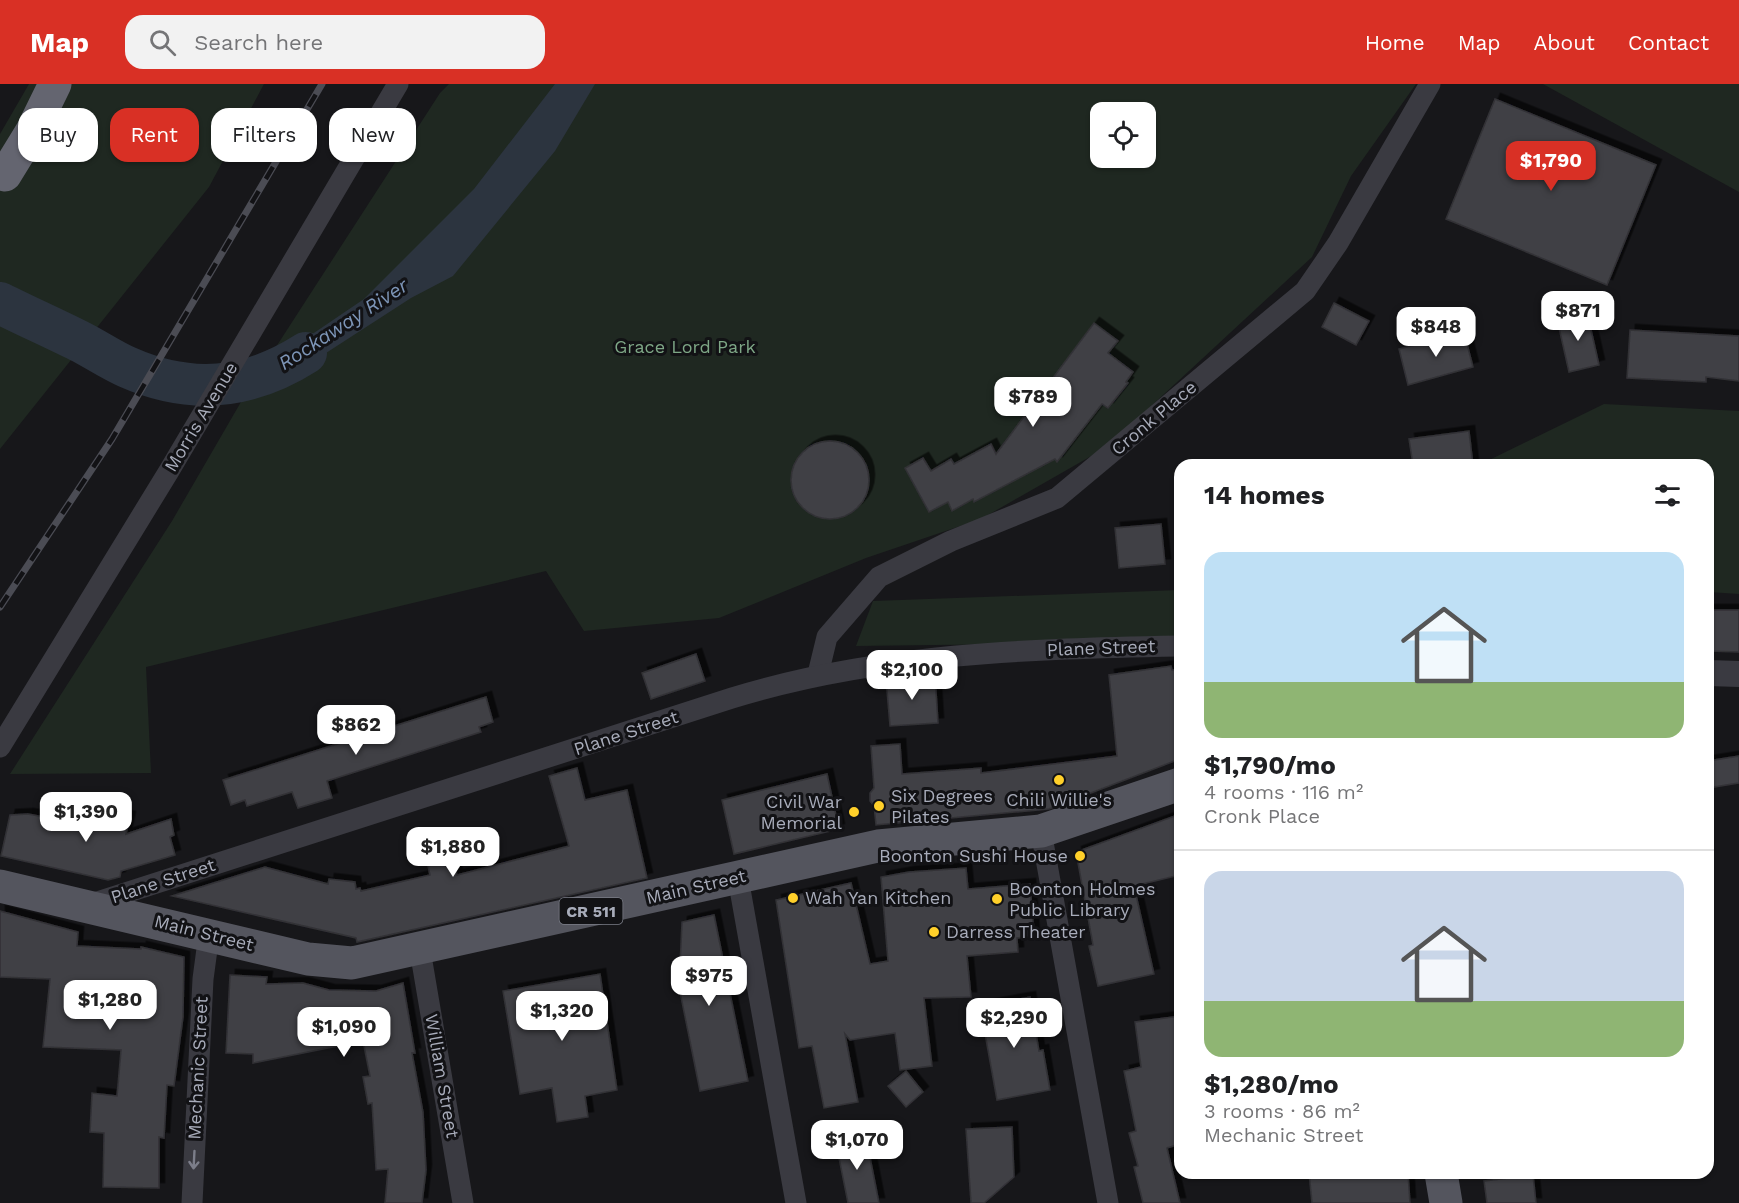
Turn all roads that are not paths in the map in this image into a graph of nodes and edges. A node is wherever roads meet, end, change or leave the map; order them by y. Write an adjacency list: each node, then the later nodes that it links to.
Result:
1 (55, 84): 4 (highway)
2 (398, 84): 9 (street, Morris Avenue)
3 (1430, 84): 7 (street, Cronk Place)
4 (2, 178)
5 (1174, 646): 7 (street, Plane Street)
6 (1714, 673): 8 (street)
7 (818, 674): 14 (street, Plane Street)
8 (1739, 674)
9 (0, 747)
10 (1174, 786): 11 (main road, Main Street / CR 511)
11 (1041, 831): 12 (main road, Main Street / CR 511); 21 (street)
12 (738, 878): 16 (main road, Main Street / CR 511); 20 (street)
13 (0, 886): 14 (main road, Main Street / CR 511)
14 (88, 906): 15 (main road, Main Street / CR 511)
15 (209, 934): 16 (main road, Main Street / CR 511); 19 (street, Mechanic Street, one-way to 19)
16 (420, 950): 18 (street, William Street)
17 (1442, 1179): 22 (main road)
18 (460, 1197)
19 (192, 1203)
20 (795, 1203)
21 (1108, 1203)
22 (1446, 1203)

